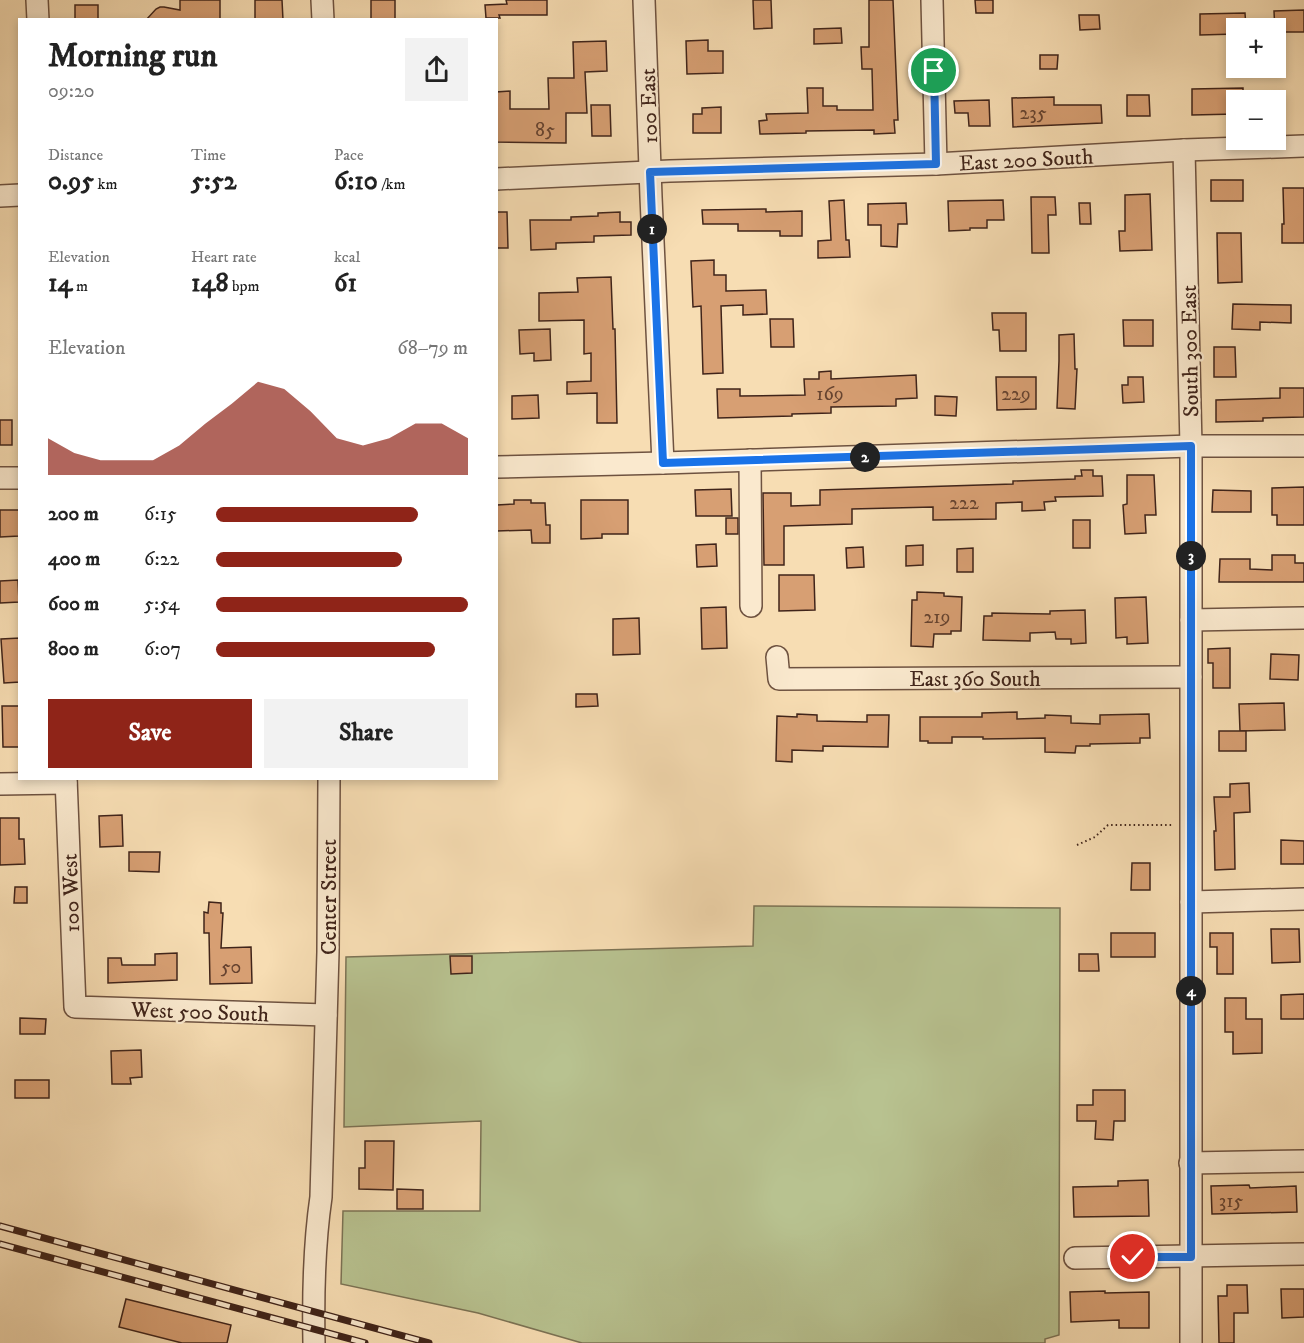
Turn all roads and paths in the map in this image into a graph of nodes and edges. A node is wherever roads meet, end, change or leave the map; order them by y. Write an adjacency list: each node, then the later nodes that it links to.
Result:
1 (37, 0): 5 (street)
2 (322, 0): 6 (street)
3 (644, 0): 10 (street, 100 East)
4 (932, 0): 9 (street)
5 (38, 18)
6 (323, 18)
7 (1304, 146): 8 (street, East 200 South)
8 (1184, 150): 9 (street, East 200 South); 14 (street, South 300 East)
9 (936, 164): 10 (street, East 200 South)
10 (650, 172): 11 (street, East 200 South); 17 (street, 100 East)
11 (498, 179)
12 (18, 195): 13 (street)
13 (0, 196)
14 (1191, 446): 15 (street); 16 (street); 23 (street, South 300 East)
15 (1304, 446)
16 (750, 460): 17 (street); 21 (street)
17 (663, 463): 18 (street)
18 (498, 467)
19 (0, 478): 20 (street)
20 (18, 478)
21 (751, 606)
22 (1304, 618): 23 (street)
23 (1191, 620): 25 (street, South 300 East)
24 (777, 657): 25 (street, East 360 South)
25 (1191, 677): 29 (street, South 300 East)
26 (328, 780): 34 (street, Center Street)
27 (66, 781): 28 (street); 33 (street, 100 West)
28 (0, 784)
29 (1191, 825): 30 (path); 32 (street, South 300 East)
30 (1077, 845)
31 (1304, 899): 32 (street)
32 (1191, 902): 36 (street, South 300 East)
33 (75, 1007): 34 (street, West 500 South)
34 (326, 1015): 37 (street, Center Street)
35 (1304, 1161): 36 (street)
36 (1190, 1163): 39 (street, South 300 East)
37 (321, 1197): 41 (street); 42 (street)
38 (1304, 1254): 39 (street)
39 (1191, 1257): 40 (street); 43 (street, South 300 East)
40 (1075, 1258)
41 (314, 1343)
42 (323, 1343)
43 (1191, 1343)

